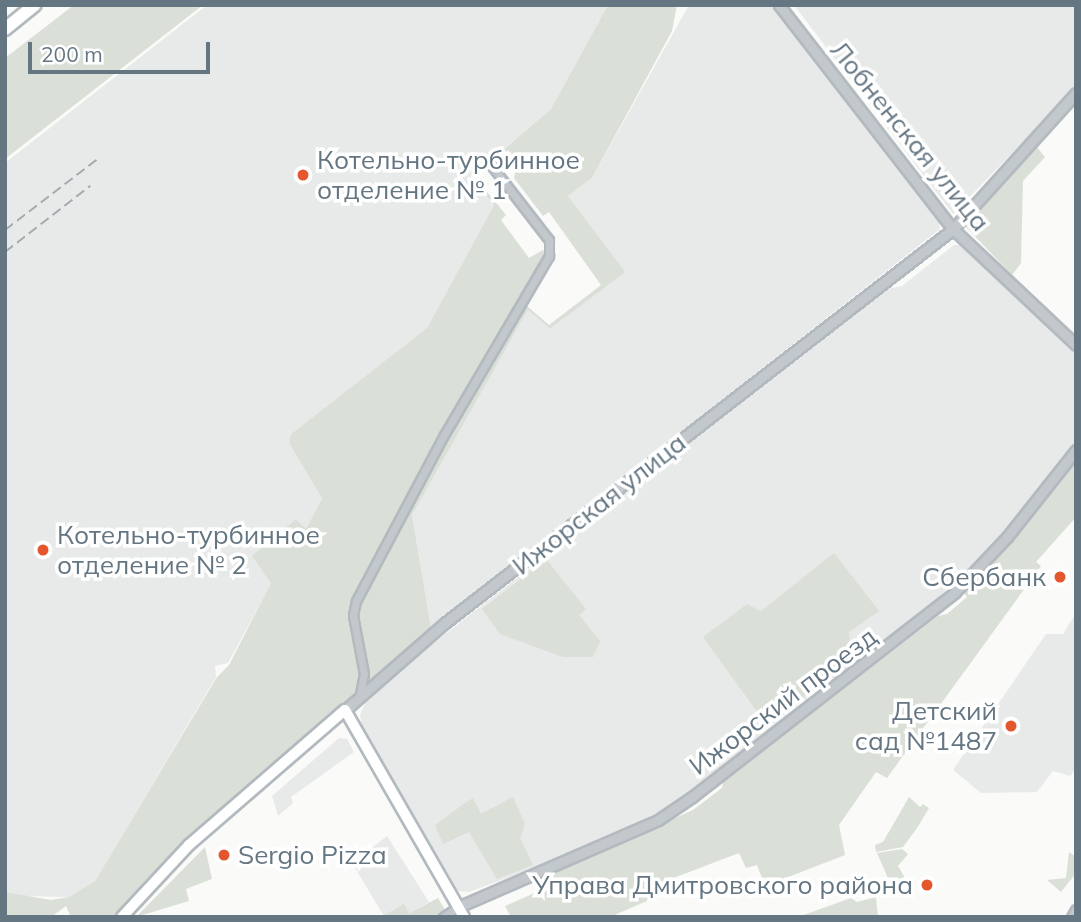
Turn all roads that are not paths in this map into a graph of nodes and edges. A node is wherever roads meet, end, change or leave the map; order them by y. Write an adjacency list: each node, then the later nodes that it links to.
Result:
1 (35, 5): 3 (highway)
2 (779, 5): 6 (street, Лобненская улица)
3 (5, 29)
4 (1076, 93): 6 (street, Ижорская улица)
5 (490, 164): 9 (street)
6 (953, 229): 7 (street, Лобненская улица); 9 (street, Ижорская улица)
7 (1076, 345)
8 (1076, 450): 12 (street, Ижорский проезд)
9 (360, 694): 10 (street, Ижорская улица)
10 (345, 710): 12 (main road); 13 (main road, Ижорская улица)
11 (1076, 910): 15 (street)
12 (461, 912): 14 (street)
13 (122, 917)
14 (443, 917)
15 (1072, 917)

